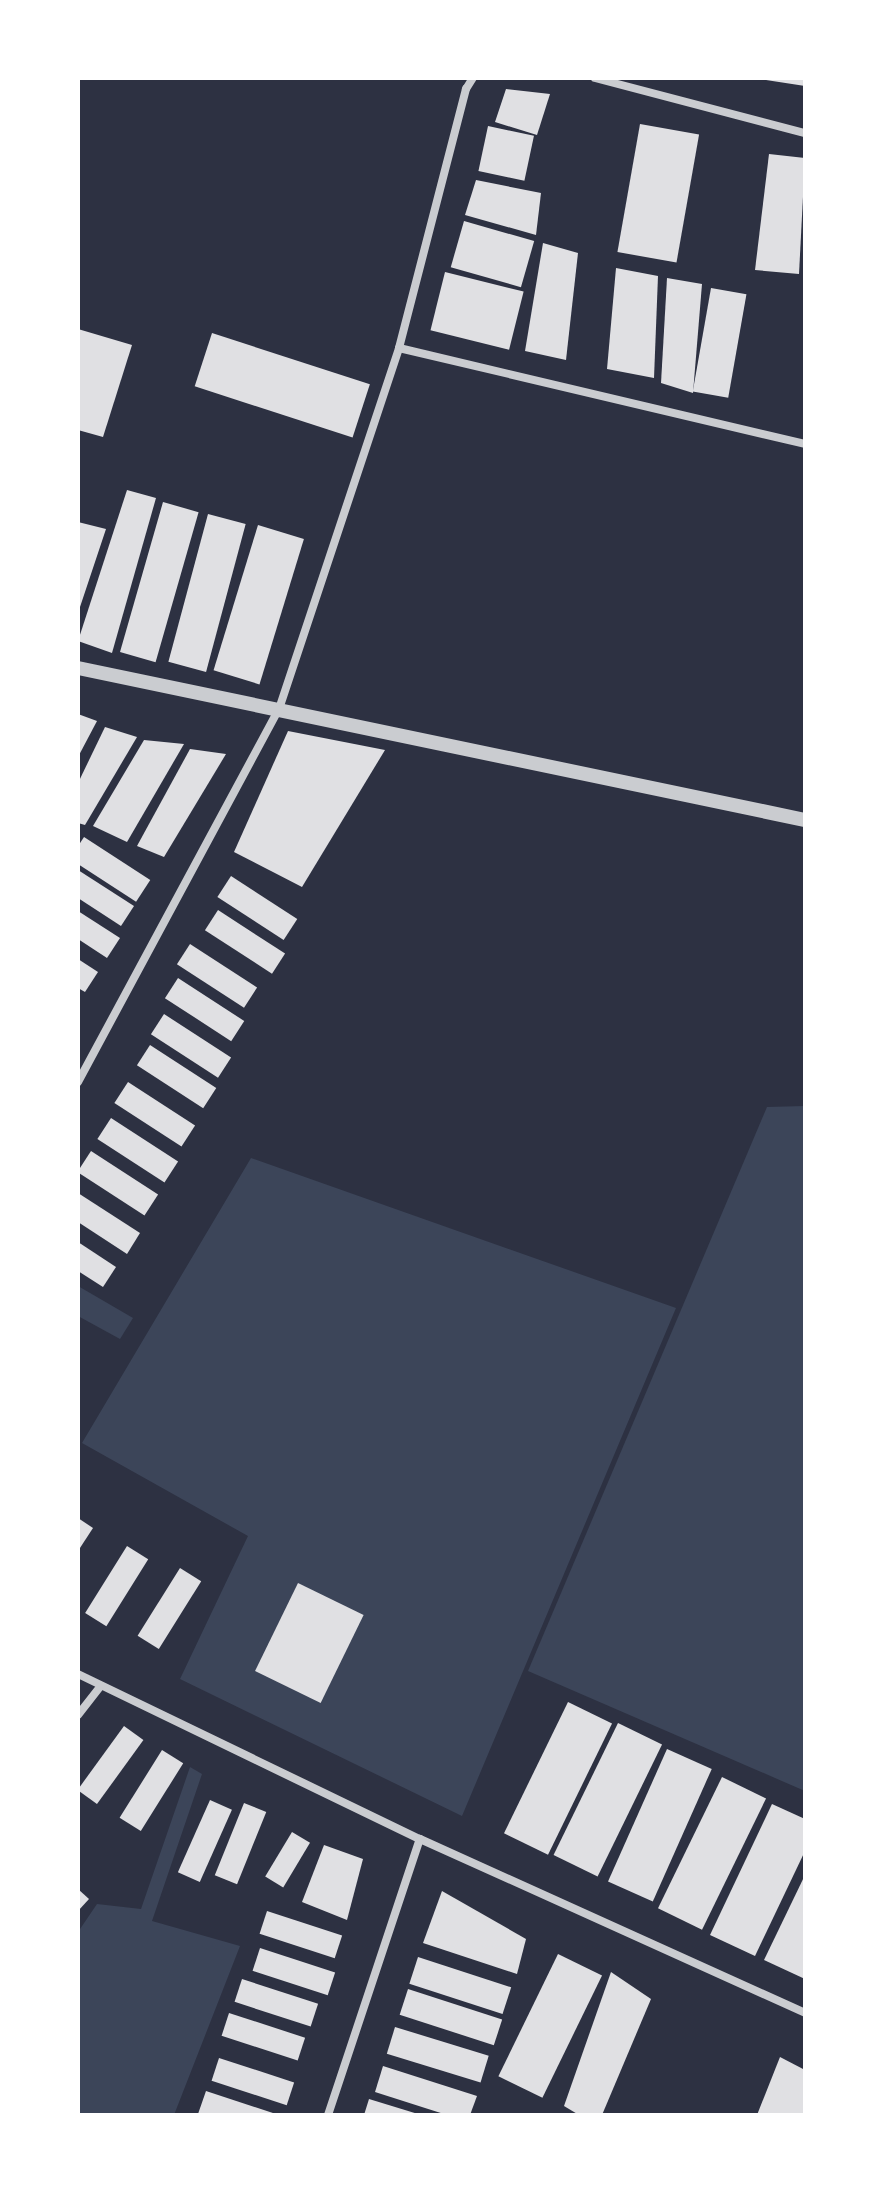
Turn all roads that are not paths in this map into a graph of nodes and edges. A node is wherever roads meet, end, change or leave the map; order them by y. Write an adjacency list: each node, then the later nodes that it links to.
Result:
1 (473, 78): 4 (street)
2 (595, 78): 3 (street)
3 (805, 133)
4 (399, 348): 5 (street); 7 (street)
5 (805, 444)
6 (78, 668): 7 (street)
7 (279, 709): 8 (street); 9 (street)
8 (805, 820)
9 (78, 1082)
10 (78, 1674): 11 (street)
11 (101, 1686): 12 (street); 13 (street)
12 (78, 1715)
13 (420, 1839): 14 (street); 15 (street)
14 (805, 2013)
15 (328, 2115)

